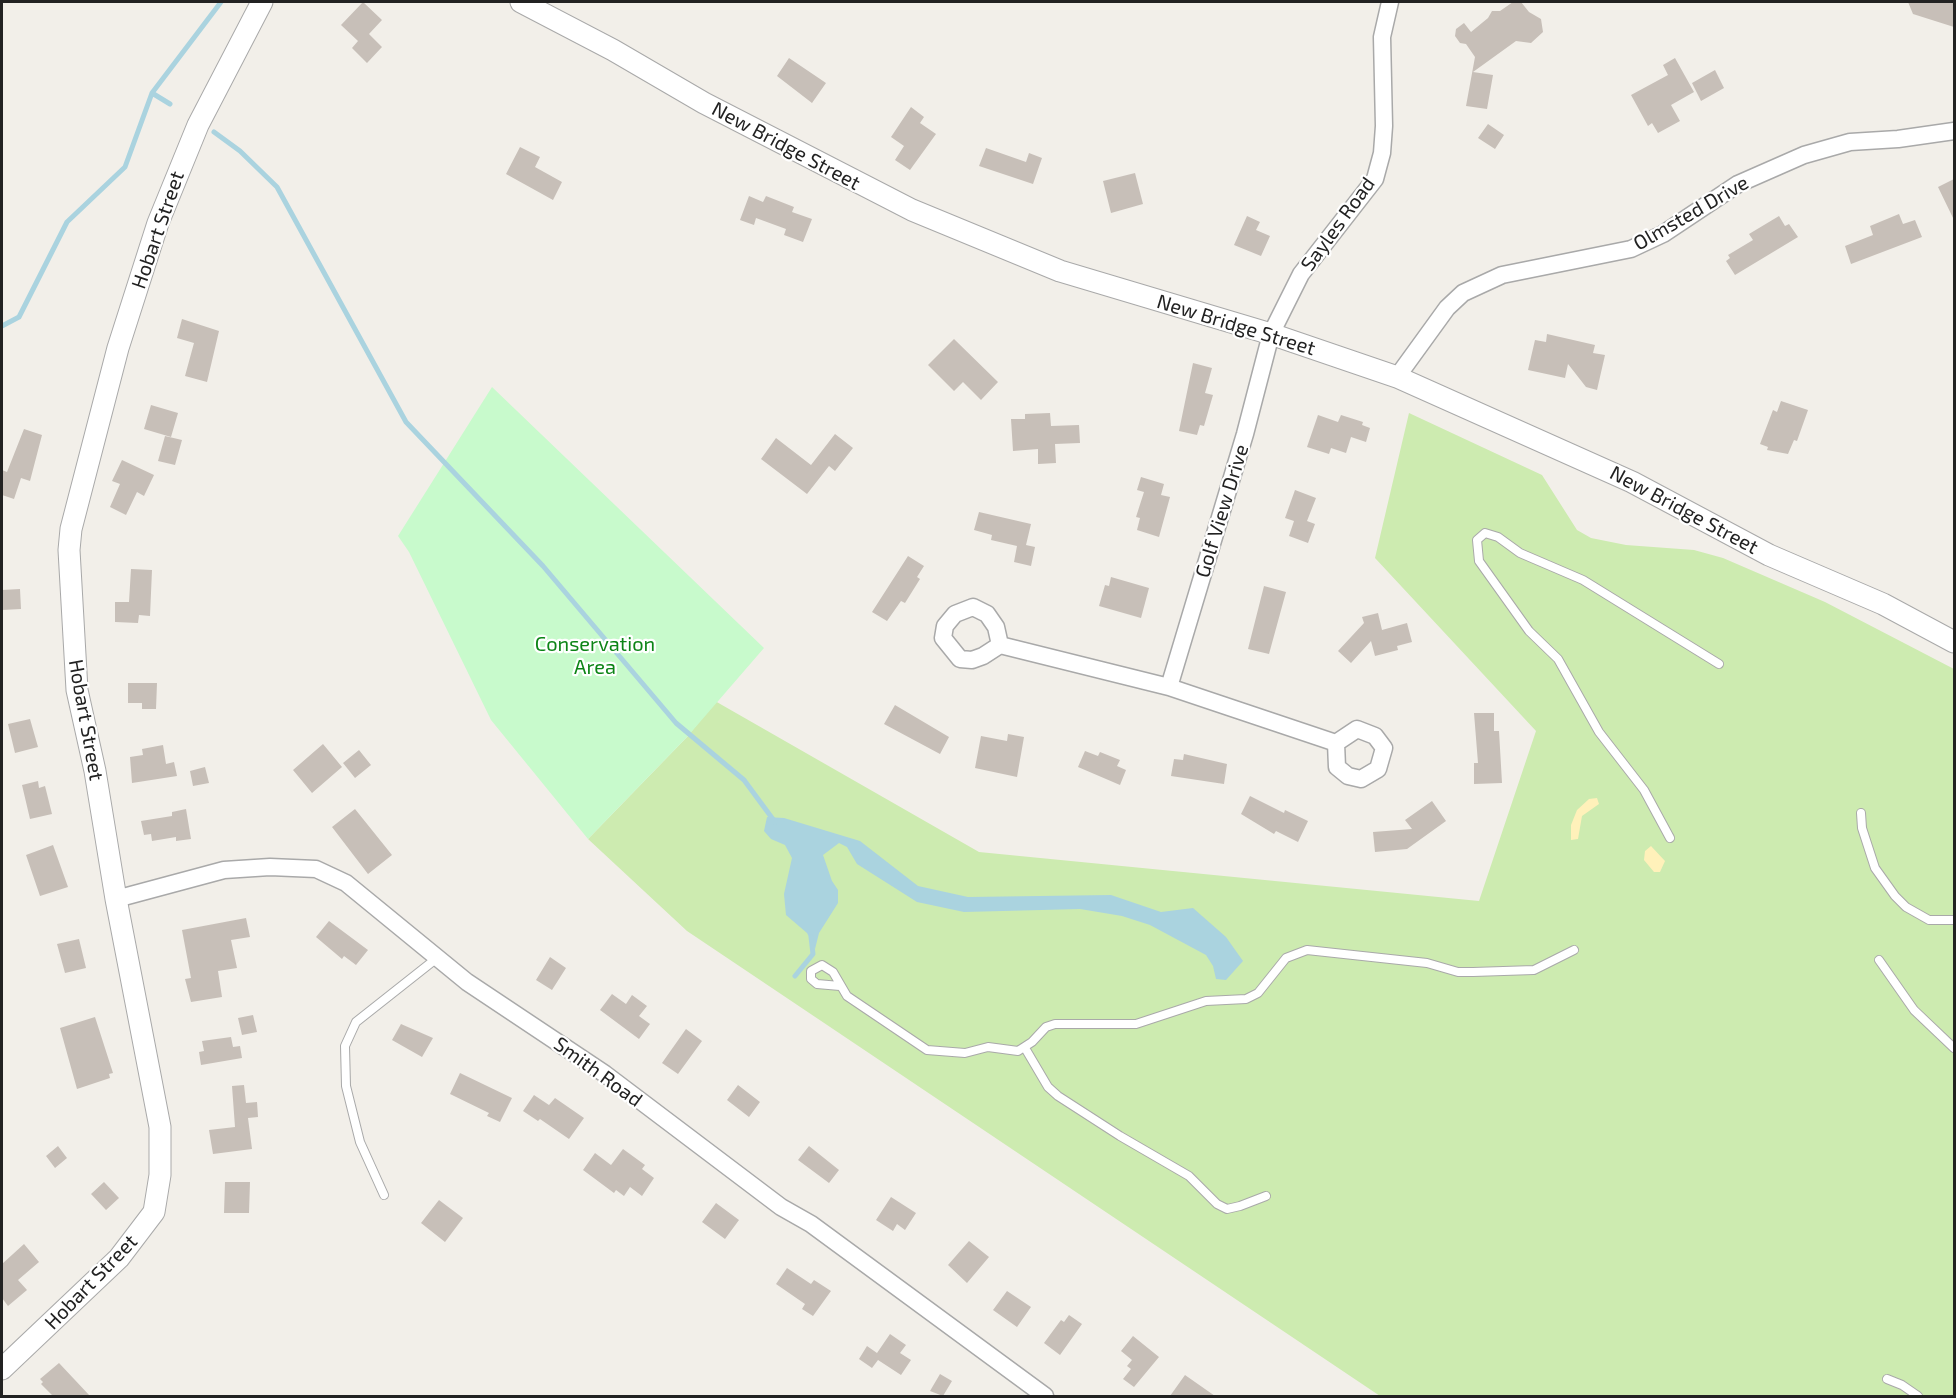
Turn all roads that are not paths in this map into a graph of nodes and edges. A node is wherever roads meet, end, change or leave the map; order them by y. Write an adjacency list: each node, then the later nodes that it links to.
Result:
1 (262, 2): 14 (street, Hobart Street)
2 (521, 2): 5 (street, New Bridge Street)
3 (1390, 2): 5 (street, Sayles Road)
4 (1954, 130): 6 (street, Olmsted Drive)
5 (1271, 334): 6 (street, New Bridge Street); 10 (street, Golf View Drive)
6 (1398, 377): 7 (street, New Bridge Street)
7 (1954, 642)
8 (1000, 645): 10 (street)
9 (1719, 664): 13 (lane)
10 (1169, 687): 11 (street)
11 (1336, 743)
12 (1861, 813): 15 (lane)
13 (1670, 838)
14 (116, 899): 17 (street, Smith Road); 24 (street, Hobart Street)
15 (1954, 920)
16 (1574, 950): 20 (lane)
17 (437, 958): 22 (lane); 26 (street, Smith Road)
18 (1879, 960): 21 (lane)
19 (840, 986): 20 (lane)
20 (1025, 1048): 23 (lane)
21 (1954, 1048)
22 (384, 1195)
23 (1266, 1196)
24 (2, 1369)
25 (1887, 1379): 27 (lane)
26 (1045, 1396)
27 (1918, 1396)

